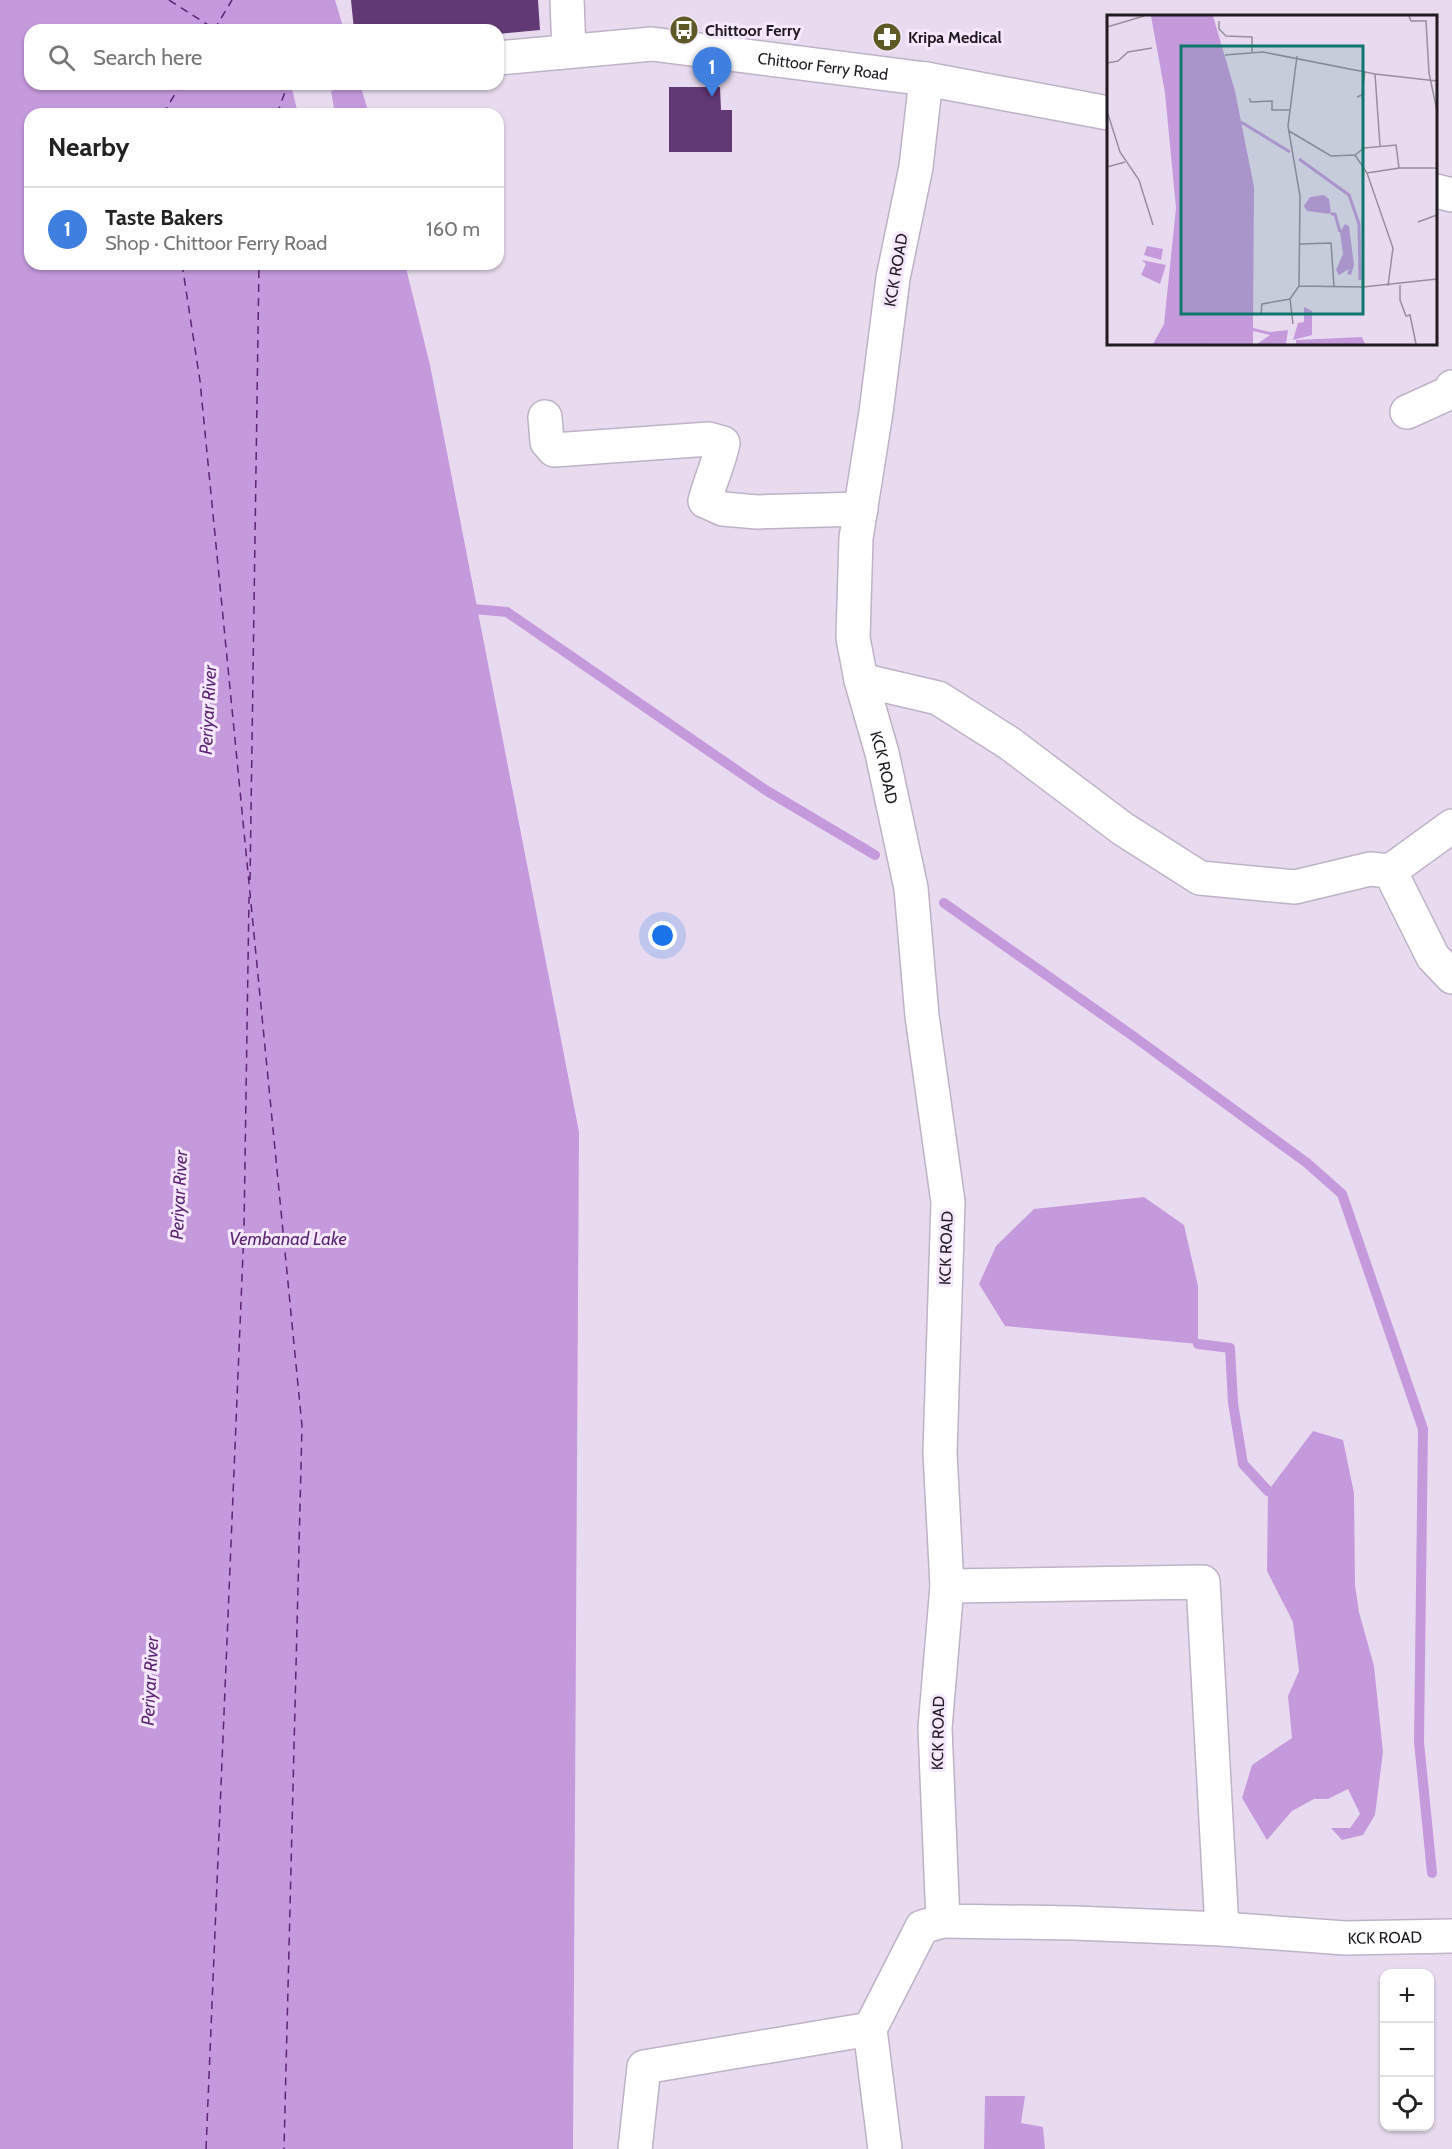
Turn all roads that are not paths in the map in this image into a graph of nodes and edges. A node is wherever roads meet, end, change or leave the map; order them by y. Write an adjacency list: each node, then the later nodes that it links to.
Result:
1 (567, 0): 2 (street)
2 (569, 51): 3 (street, Chittoor Ferry Road); 4 (street, Chittoor Ferry Road)
3 (504, 57)
4 (926, 79): 5 (street, Chittoor Ferry Road); 11 (street, KCK ROAD)
5 (1107, 113)
6 (1437, 191): 7 (street)
7 (1452, 195)
8 (1452, 387): 9 (street)
9 (1407, 412)
10 (545, 417): 11 (street)
11 (861, 509): 12 (street, KCK ROAD)
12 (861, 680): 14 (street); 16 (street, KCK ROAD)
13 (1452, 826): 14 (street)
14 (1390, 871): 15 (street)
15 (1452, 977)
16 (947, 1586): 17 (street, KCK ROAD); 18 (street)
17 (943, 1921): 18 (street, KCK ROAD); 20 (street)
18 (1222, 1929): 19 (street, KCK ROAD)
19 (1452, 1936)
20 (870, 2029): 21 (street); 22 (street)
21 (635, 2149)
22 (885, 2149)

